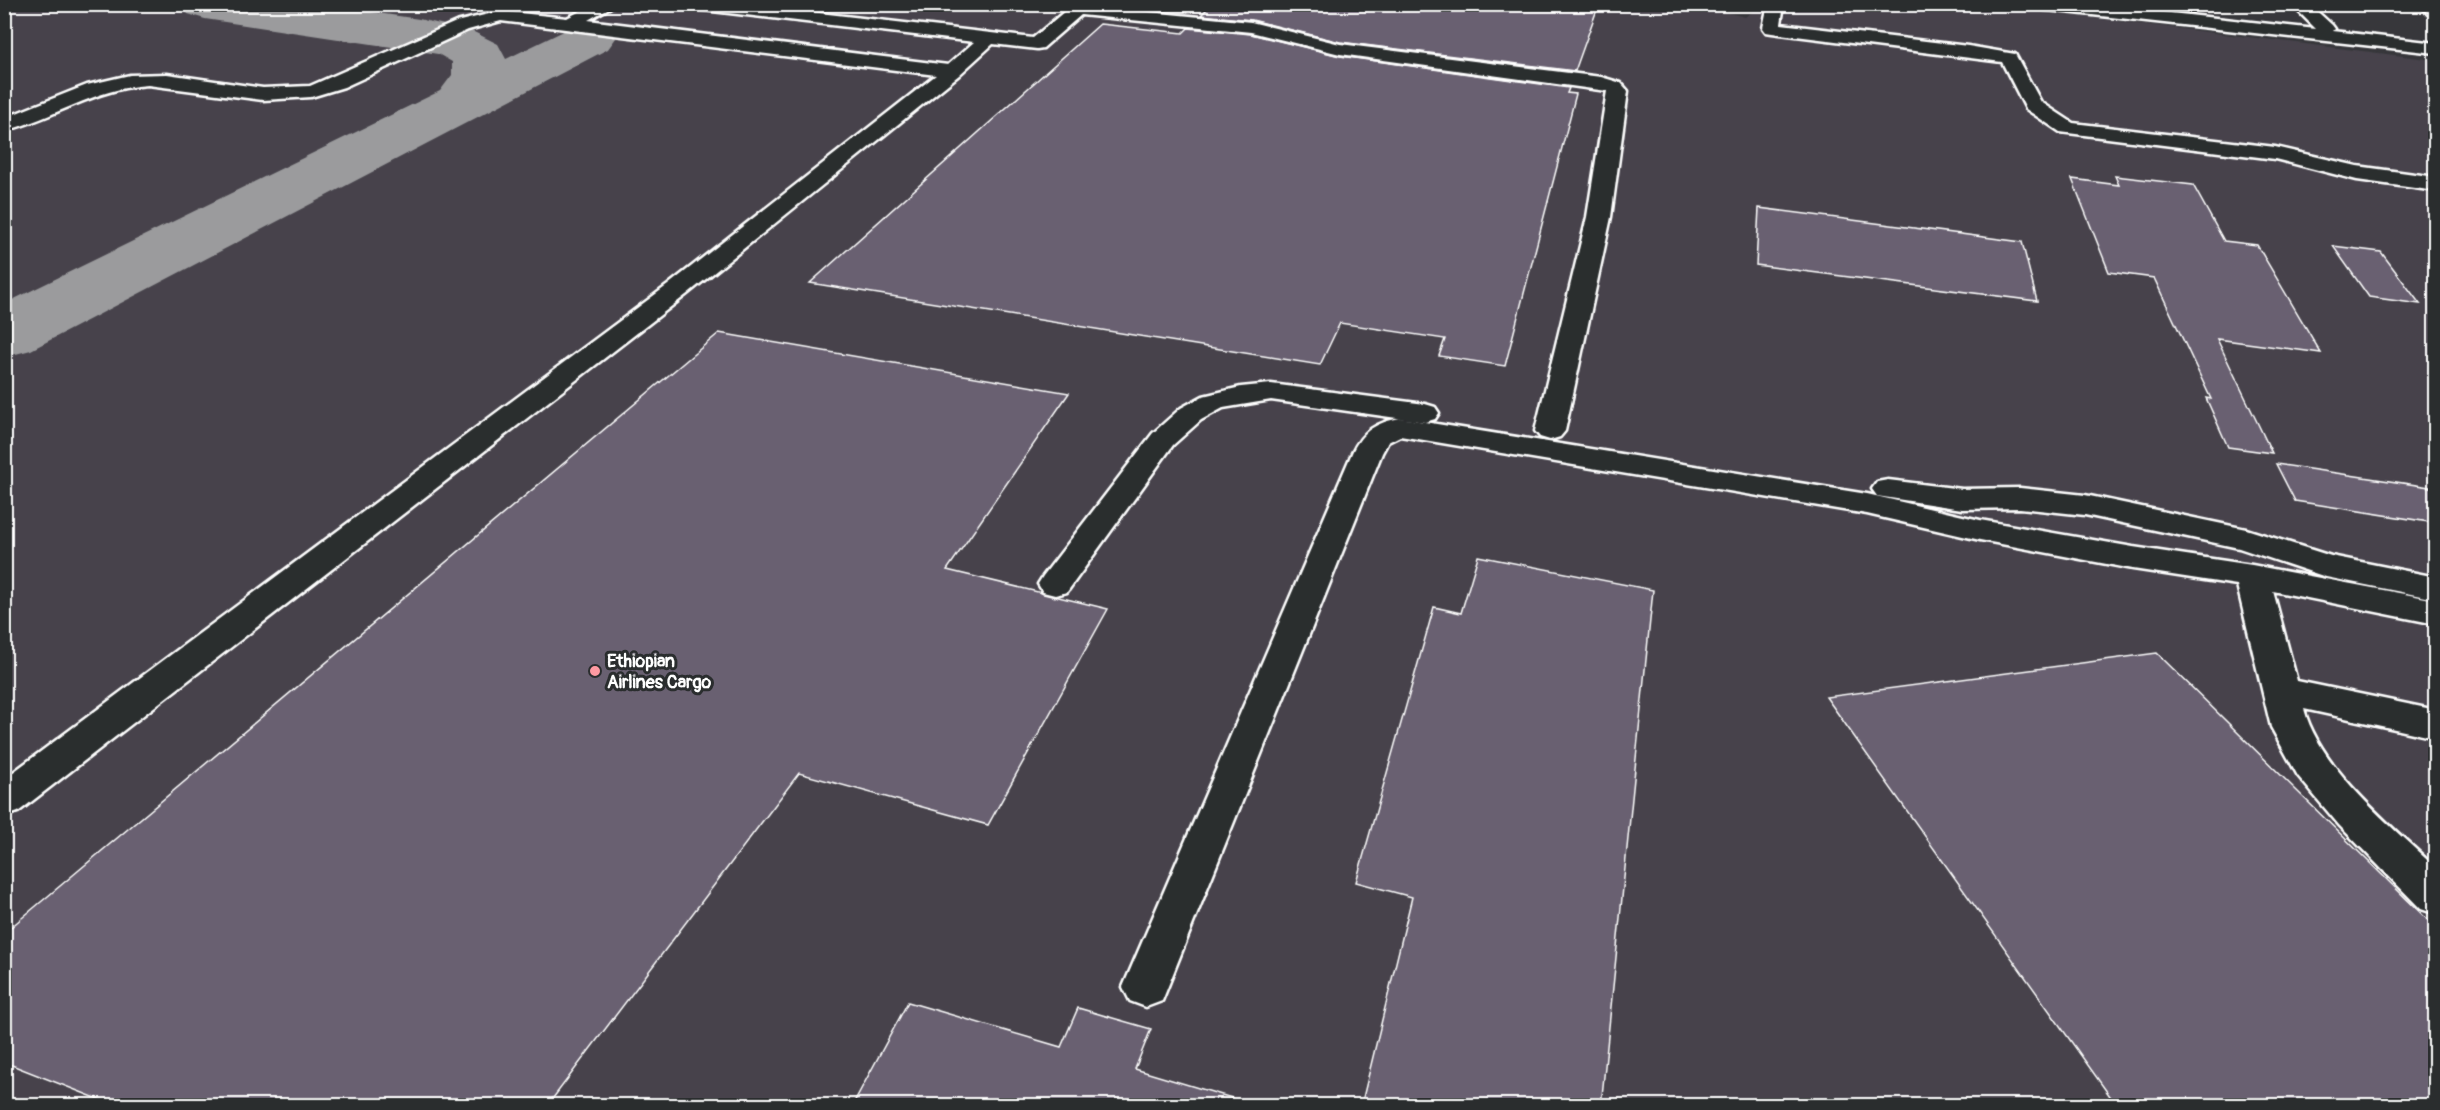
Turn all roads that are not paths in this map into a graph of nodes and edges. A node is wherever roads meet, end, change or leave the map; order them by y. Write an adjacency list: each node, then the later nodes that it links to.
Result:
1 (608, 4): 9 (street)
2 (695, 4): 12 (street)
3 (1776, 4): 16 (street)
4 (2038, 4): 7 (street)
5 (2299, 4): 10 (street)
6 (2426, 4): 8 (street)
7 (2096, 7): 10 (street); 13 (street)
8 (2436, 11)
9 (569, 23): 14 (street); 15 (street)
10 (2326, 29): 11 (street)
11 (2436, 37)
12 (989, 38): 14 (street); 17 (street)
13 (2436, 48)
14 (952, 70): 24 (street)
15 (4, 125)
16 (2436, 184)
17 (1550, 431): 19 (street); 20 (street)
18 (2252, 576): 21 (street); 22 (street); 26 (street)
19 (1055, 584)
20 (2436, 588)
21 (2436, 612)
22 (2281, 691): 23 (street); 25 (street)
23 (2436, 724)
24 (4, 801)
25 (2436, 896)
26 (1146, 987)

